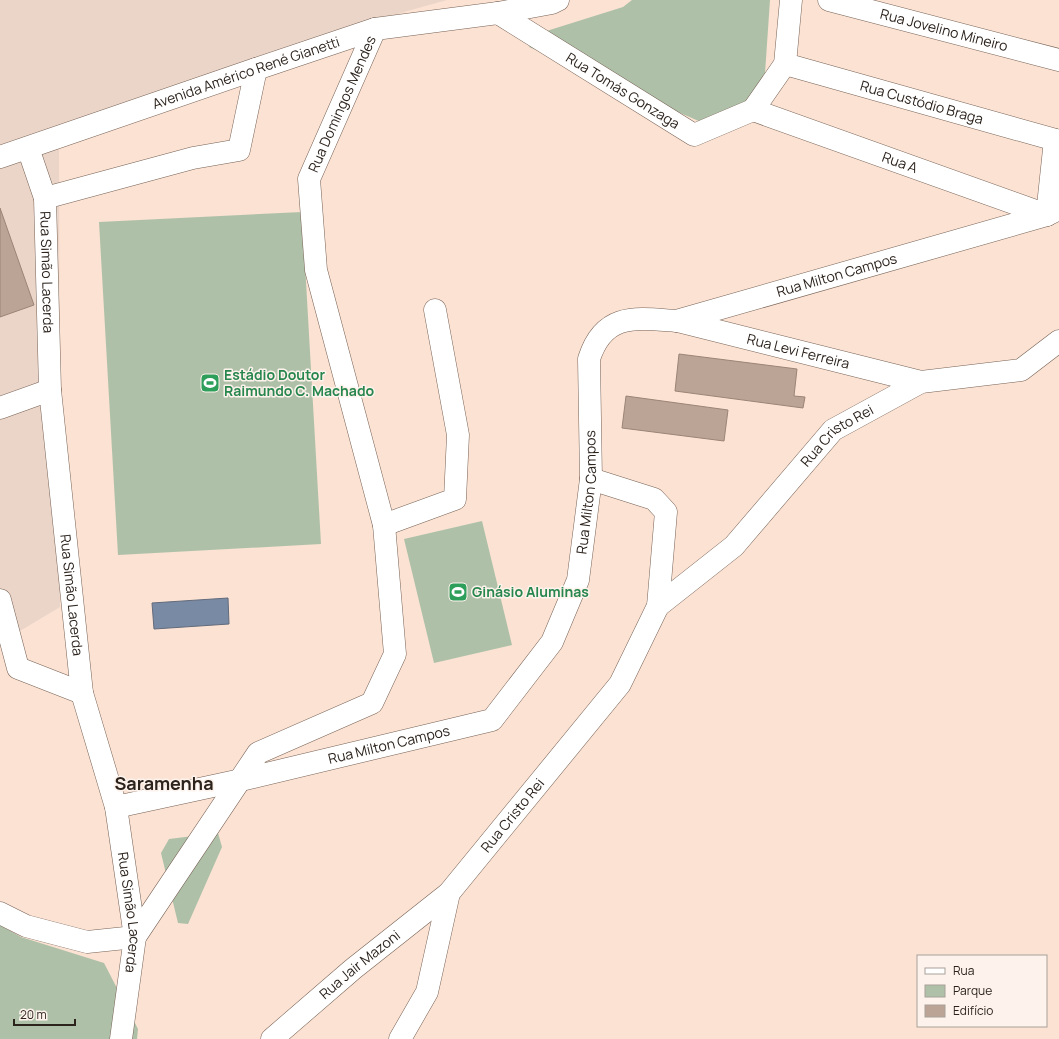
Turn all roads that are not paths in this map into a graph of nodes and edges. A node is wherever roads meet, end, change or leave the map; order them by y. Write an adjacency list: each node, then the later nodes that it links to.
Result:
1 (558, 0): 4 (street, Avenida Américo René Gianetti)
2 (791, 0): 7 (street)
3 (829, 0): 6 (street, Rua Jovelino Mineiro)
4 (498, 13): 5 (street, Avenida Américo René Gianetti); 9 (street, Rua Tomás Gonzaga)
5 (375, 29): 8 (street, Avenida Américo René Gianetti); 22 (street, Rua Domingos Mendes)
6 (1059, 60)
7 (785, 64): 9 (street); 10 (street, Rua Custódio Braga)
8 (256, 69): 11 (street, Avenida Américo René Gianetti); 13 (street)
9 (753, 110): 14 (street, Rua A)
10 (1057, 141): 14 (street)
11 (28, 148): 12 (street, Avenida Américo René Gianetti); 13 (street, Rua Simão Lacerda)
12 (0, 158)
13 (45, 198): 19 (street, Rua Simão Lacerda)
14 (1053, 212): 16 (street, Rua Milton Campos)
15 (435, 310): 22 (street)
16 (676, 321): 18 (street, Rua Levi Ferreira); 21 (street, Rua Milton Campos)
17 (1059, 341): 18 (street, Rua Cristo Rei)
18 (921, 382): 24 (street, Rua Cristo Rei)
19 (50, 390): 20 (street); 25 (street, Rua Simão Lacerda)
20 (0, 408)
21 (591, 479): 24 (street, Rua Cristo Rei); 26 (street, Rua Milton Campos)
22 (384, 525): 26 (street, Rua Domingos Mendes)
23 (0, 600): 25 (street)
24 (658, 606): 28 (street, Rua Cristo Rei)
25 (82, 693): 27 (street, Rua Simão Lacerda)
26 (241, 780): 27 (street, Rua Milton Campos); 32 (street, Rua Domingos Mendes)
27 (116, 807): 32 (street, Rua Simão Lacerda)
28 (449, 893): 34 (street, Rua Jair Mazoni); 35 (street, Rua Cristo Rei)
29 (0, 898): 31 (street)
30 (0, 913): 31 (street)
31 (26, 926): 32 (street)
32 (135, 937): 33 (street, Rua Simão Lacerda)
33 (120, 1039)
34 (272, 1039)
35 (400, 1039)

